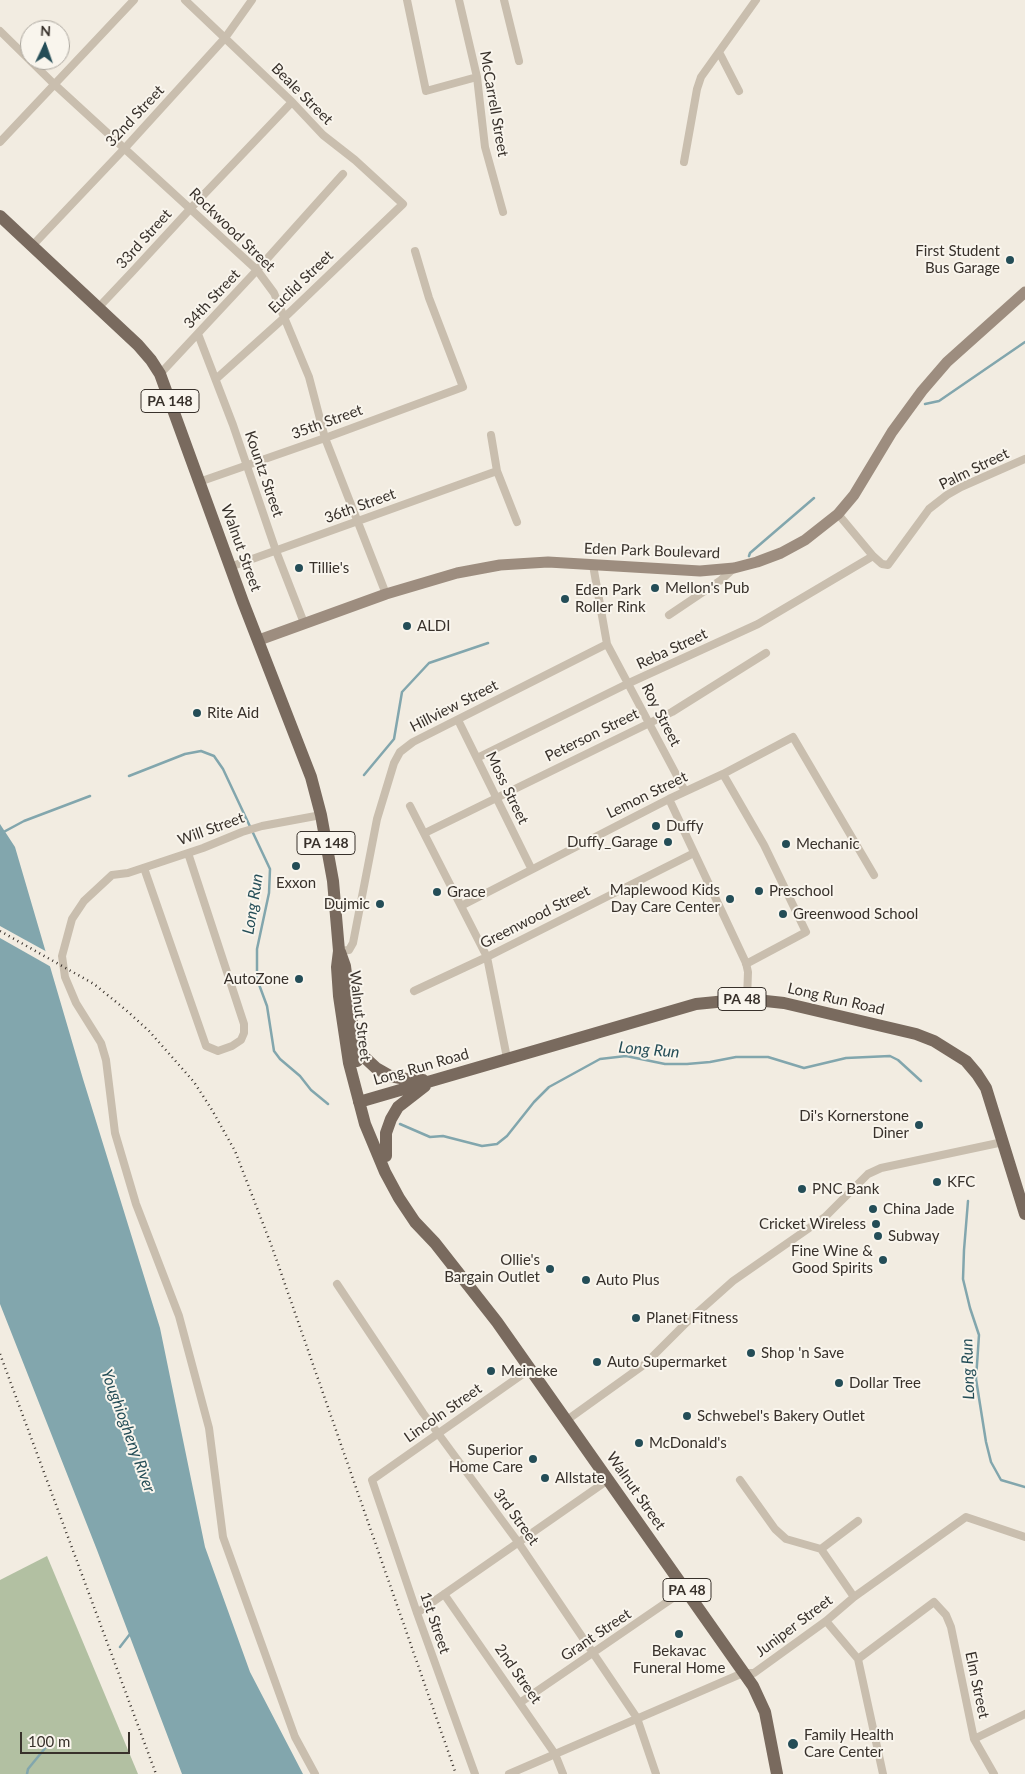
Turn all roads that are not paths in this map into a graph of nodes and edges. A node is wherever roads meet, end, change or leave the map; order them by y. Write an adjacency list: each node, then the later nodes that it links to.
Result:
1 (134, 0): 13 (street)
2 (185, 0): 9 (street, Beale Street)
3 (252, 0): 9 (street, 32nd Street)
4 (407, 0): 12 (street)
5 (459, 0): 12 (street, McCarrell Street)
6 (504, 0): 11 (street)
7 (756, 0): 10 (street)
8 (0, 31): 13 (street, Rockwood Street)
9 (225, 38): 15 (street, Beale Street); 17 (street, 32nd Street)
10 (719, 52): 14 (street); 18 (street)
11 (519, 61)
12 (477, 77): 22 (street, McCarrell Street)
13 (54, 84): 16 (street); 17 (street, Rockwood Street)
14 (738, 91)
15 (292, 102): 20 (street, Beale Street); 21 (street, 33rd Street)
16 (0, 142)
17 (125, 148): 21 (street, Rockwood Street); 24 (street, 32nd Street)
18 (684, 162)
19 (343, 174): 26 (street, 34th Street)
20 (404, 204): 29 (street, Euclid Street)
21 (191, 208): 26 (street, Rockwood Street); 28 (street, 33rd Street)
22 (503, 212)
23 (0, 216): 24 (main road, Walnut Street / PA 148)
24 (32, 246): 28 (main road, Walnut Street / PA 148)
25 (415, 251): 34 (street, 35th Street)
26 (257, 270): 29 (street, Rockwood Street); 30 (street, 34th Street)
27 (1025, 292): 39 (main road, Eden Park Boulevard)
28 (98, 308): 31 (main road, Walnut Street / PA 148)
29 (285, 317): 32 (street, Euclid Street); 34 (street, Rockwood Street)
30 (198, 334): 31 (street, 34th Street); 32 (street, Kountz Street)
31 (160, 374): 38 (main road, Walnut Street / PA 148)
32 (216, 379): 36 (street, Kountz Street)
33 (491, 435): 37 (street)
34 (325, 438): 36 (street, 35th Street); 40 (street, Rockwood Street)
35 (1025, 459): 43 (street, Palm Street)
36 (246, 465): 38 (street, 35th Street); 42 (street, Kountz Street)
37 (498, 471): 40 (street, 36th Street); 41 (street)
38 (199, 482): 45 (main road, Walnut Street / PA 148)
39 (838, 514): 43 (street); 46 (main road, Eden Park Boulevard)
40 (359, 522): 42 (street, 36th Street); 47 (street, Rockwood Street)
41 (517, 522)
42 (276, 551): 45 (street, 36th Street); 49 (street, Kountz Street)
43 (873, 556): 53 (street, Reba Street)
44 (593, 564): 46 (main road, Eden Park Boulevard); 47 (main road, Eden Park Boulevard); 51 (street, Roy Street)
45 (230, 567): 50 (main road, Walnut Street / PA 148)
46 (734, 568): 48 (street)
47 (386, 594): 49 (main road, Eden Park Boulevard)
48 (669, 614)
49 (304, 623): 50 (main road, Eden Park Boulevard)
50 (259, 640): 62 (main road, Walnut Street / PA 148)
51 (608, 644): 53 (street, Roy Street); 54 (street, Hillview Street)
52 (766, 654): 55 (street, Peterson Street)
53 (629, 683): 55 (street, Roy Street); 56 (street, Reba Street)
54 (458, 720): 56 (street, Moss Street); 70 (street, Hillview Street)
55 (649, 722): 58 (street, Roy Street); 59 (street, Peterson Street)
56 (477, 758): 59 (street, Moss Street)
57 (723, 774): 58 (street, Lemon Street); 68 (street, Lemon Street); 72 (street)
58 (685, 792): 60 (street, Lemon Street)
59 (496, 797): 63 (street, Peterson Street); 67 (street, Moss Street)
60 (669, 799): 64 (street); 67 (street, Lemon Street)
61 (410, 806): 63 (street)
62 (321, 815): 65 (street, Will Street); 70 (main road, Walnut Street / PA 148)
63 (425, 833): 69 (street)
64 (694, 852): 71 (street, Greenwood Street); 72 (street)
65 (188, 853): 66 (street, Will Street); 66 (street)
66 (144, 868): 107 (street, Will Street)
67 (531, 868): 69 (street, Lemon Street)
68 (874, 875)
69 (461, 906): 71 (street)
70 (339, 951): 75 (main road, Walnut Street / PA 148); 78 (main road, Walnut Street / PA 148)
71 (488, 957): 73 (street, Greenwood Street); 76 (street)
72 (746, 964): 74 (street)
73 (414, 991)
74 (747, 999): 76 (main road, Long Run Road / PA 48); 79 (main road, Long Run Road / PA 48)
75 (354, 1039): 77 (main road); 78 (main road, Walnut Street / PA 148)
76 (507, 1058): 77 (main road, Long Run Road / PA 48)
77 (433, 1080): 78 (main road, Long Run Road / PA 48); 80 (main road, PA 48)
78 (363, 1101): 80 (main road, Walnut Street / PA 148); 82 (main road, Walnut Street / PA 48)
79 (1003, 1142): 81 (main road, Long Run Road / PA 48); 85 (street)
80 (386, 1156): 82 (main road, Walnut Street / PA 48)
81 (1025, 1214)
82 (435, 1243): 84 (main road, Walnut Street / PA 48)
83 (337, 1284): 86 (street, 3rd Street)
84 (530, 1368): 85 (main road, Walnut Street / PA 48); 86 (street, Lincoln Street)
85 (567, 1420): 88 (main road, Walnut Street / PA 48)
86 (438, 1433): 87 (street, Lincoln Street); 92 (street, 3rd Street)
87 (372, 1480): 97 (street, 1st Street)
88 (608, 1480): 92 (street); 94 (main road, Walnut Street / PA 48)
89 (740, 1480): 93 (street)
90 (858, 1521): 93 (street)
91 (1025, 1537): 96 (street, Juniper Street)
92 (518, 1542): 95 (street); 99 (street, 3rd Street)
93 (821, 1549): 96 (street)
94 (686, 1589): 99 (street, Grant Street); 101 (main road, Walnut Street / PA 48)
95 (444, 1594): 97 (street); 102 (street, 2nd Street)
96 (854, 1597): 98 (street, Juniper Street)
97 (417, 1612): 108 (street, 1st Street)
98 (826, 1621): 100 (street); 101 (street, Juniper Street)
99 (592, 1653): 102 (street, Grant Street); 104 (street, 3rd Street)
100 (858, 1659): 105 (street, Elm Street); 113 (street)
101 (743, 1673): 104 (street, Juniper Street); 112 (main road, Walnut Street / PA 48)
102 (520, 1702): 106 (street, 2nd Street)
103 (1025, 1714): 105 (street)
104 (637, 1718): 106 (street, Juniper Street); 111 (street, 3rd Street)
105 (974, 1739): 114 (street, Elm Street)
106 (555, 1754): 109 (street, Juniper Street); 110 (street, 2nd Street)
107 (315, 1774)
108 (475, 1774)
109 (509, 1774)
110 (563, 1774)
111 (656, 1774)
112 (777, 1774)
113 (883, 1774)
114 (994, 1774)

